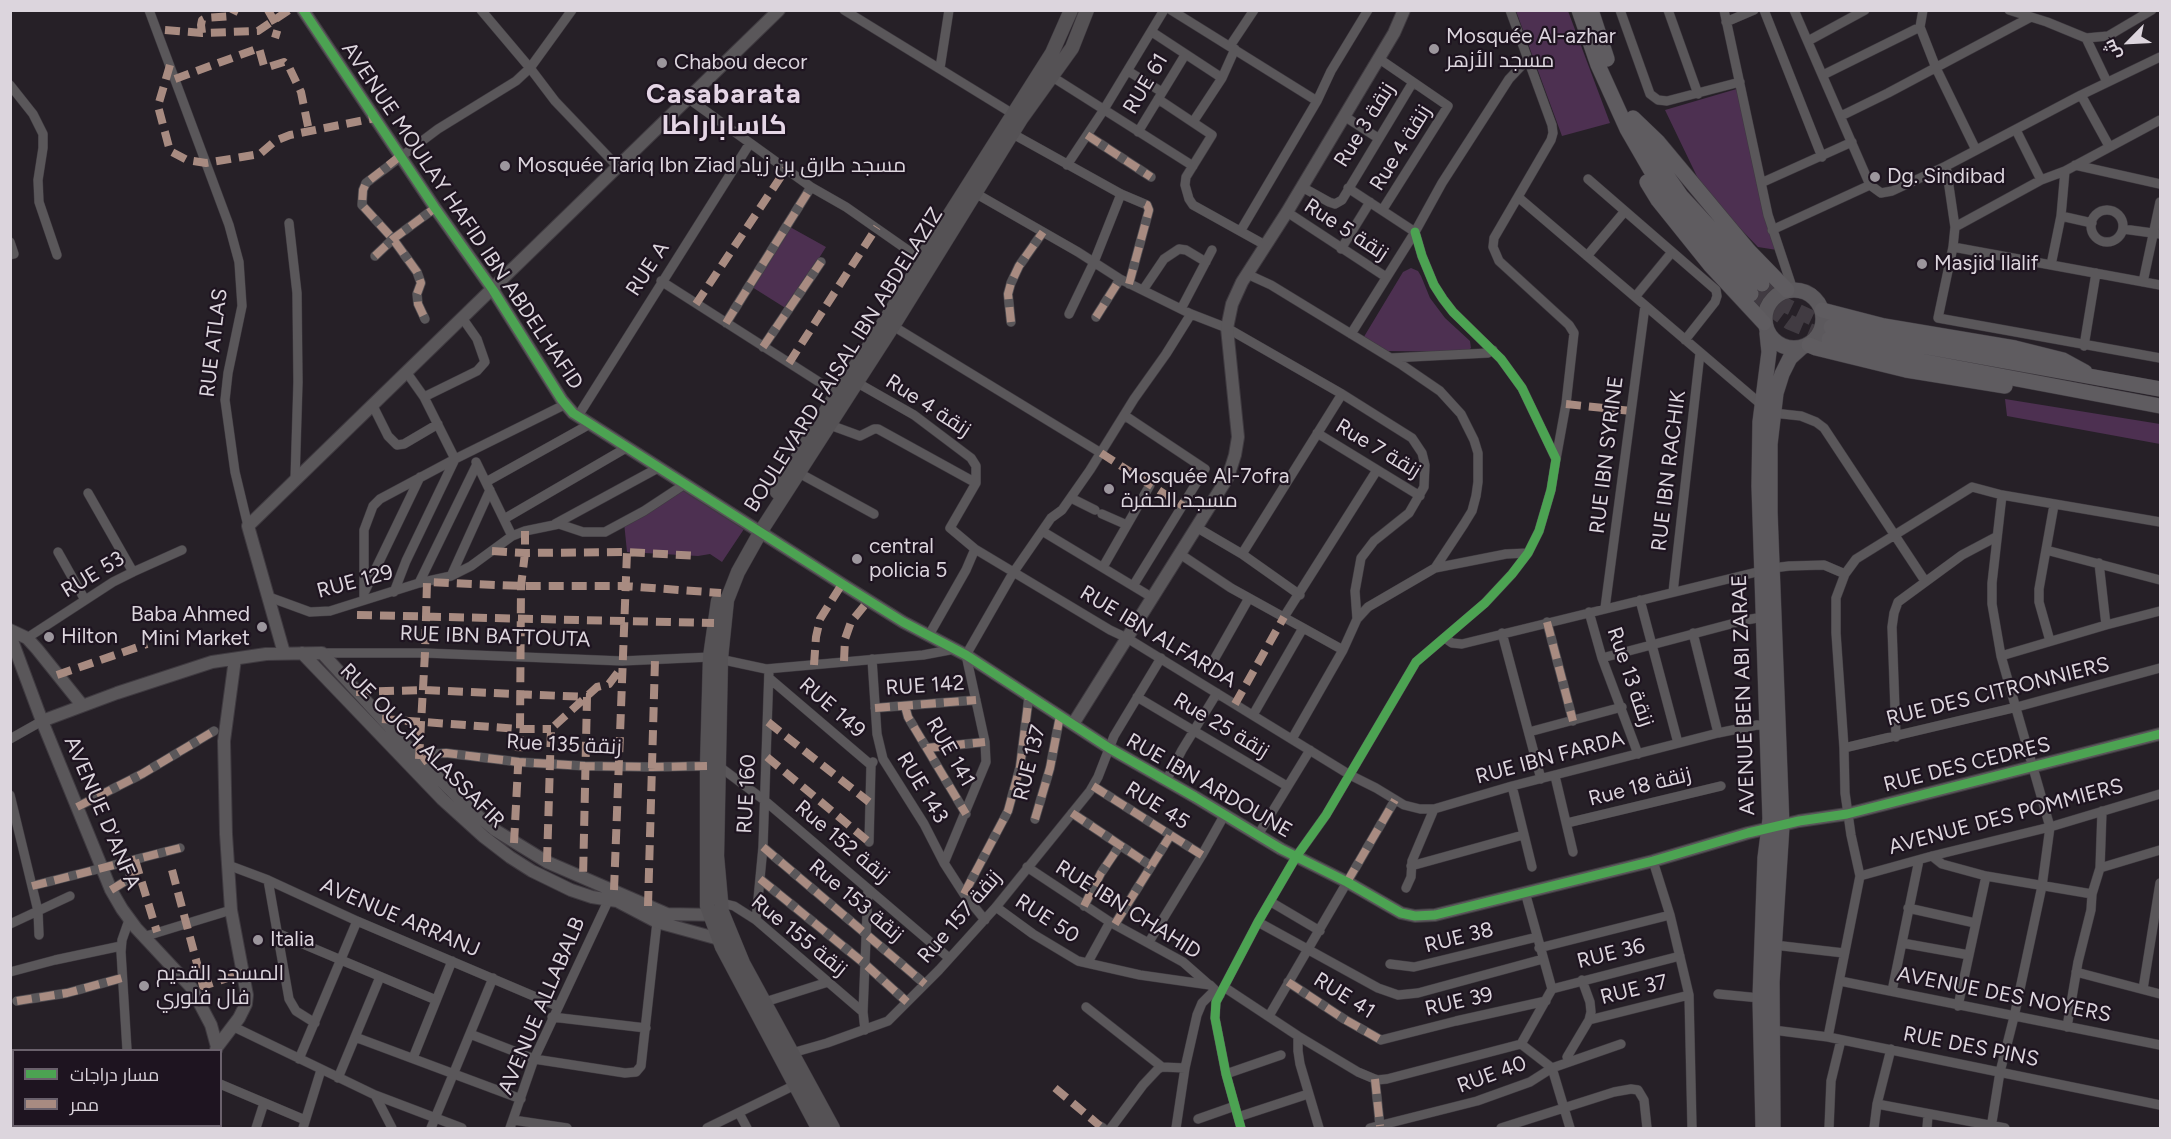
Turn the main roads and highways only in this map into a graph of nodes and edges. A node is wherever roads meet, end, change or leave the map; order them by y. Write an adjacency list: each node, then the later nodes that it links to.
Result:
1 (1071, 10): 5 (main road, BOULEVARD FAISAL IBN ABDELAZIZ)
2 (1087, 10): 5 (main road, BOULEVARD FAISAL IBN ABDELAZIZ)
3 (1579, 10): 6 (highway)
4 (1591, 10): 6 (highway)
5 (1017, 116): 7 (main road, BOULEVARD FAISAL IBN ABDELAZIZ); 7 (main road, BOULEVARD FAISAL IBN ABDELAZIZ)
6 (1630, 123): 8 (highway); 9 (highway); 11 (highway)
7 (926, 260): 15 (main road, BOULEVARD FAISAL IBN ABDELAZIZ); 15 (main road, BOULEVARD FAISAL IBN ABDELAZIZ)
8 (1756, 289)
9 (1790, 290): 10 (main road); 11 (main road)
10 (1822, 310): 12 (main road); 13 (highway)
11 (1766, 328): 12 (main road); 18 (main road, AVENUE BEN ABI ZARAE)
12 (1805, 346): 16 (highway); 18 (main road, AVENUE BEN ABI ZARAE)
13 (2096, 377): 14 (highway); 16 (highway)
14 (2160, 389)
15 (842, 396): 19 (main road, BOULEVARD FAISAL IBN ABDELAZIZ); 19 (main road, BOULEVARD FAISAL IBN ABDELAZIZ)
16 (2103, 396): 17 (highway)
17 (2160, 406)
18 (1768, 409): 20 (main road, AVENUE BEN ABI ZARAE)
19 (758, 529): 22 (main road, BOULEVARD FAISAL IBN ABDELAZIZ)
20 (1767, 570): 21 (main road, AVENUE BEN ABI ZARAE); 21 (main road, AVENUE BEN ABI ZARAE)
21 (1775, 827): 26 (main road, AVENUE BEN ABI ZARAE); 27 (main road, AVENUE BEN ABI ZARAE)
22 (714, 908): 23 (main road, BOULEVARD FAISAL IBN ABDELAZIZ); 23 (main road, BOULEVARD FAISAL IBN ABDELAZIZ)
23 (801, 1083): 24 (main road, BOULEVARD FAISAL IBN ABDELAZIZ); 25 (main road, BOULEVARD FAISAL IBN ABDELAZIZ)
24 (818, 1128)
25 (833, 1128)
26 (1762, 1128)
27 (1773, 1128)

